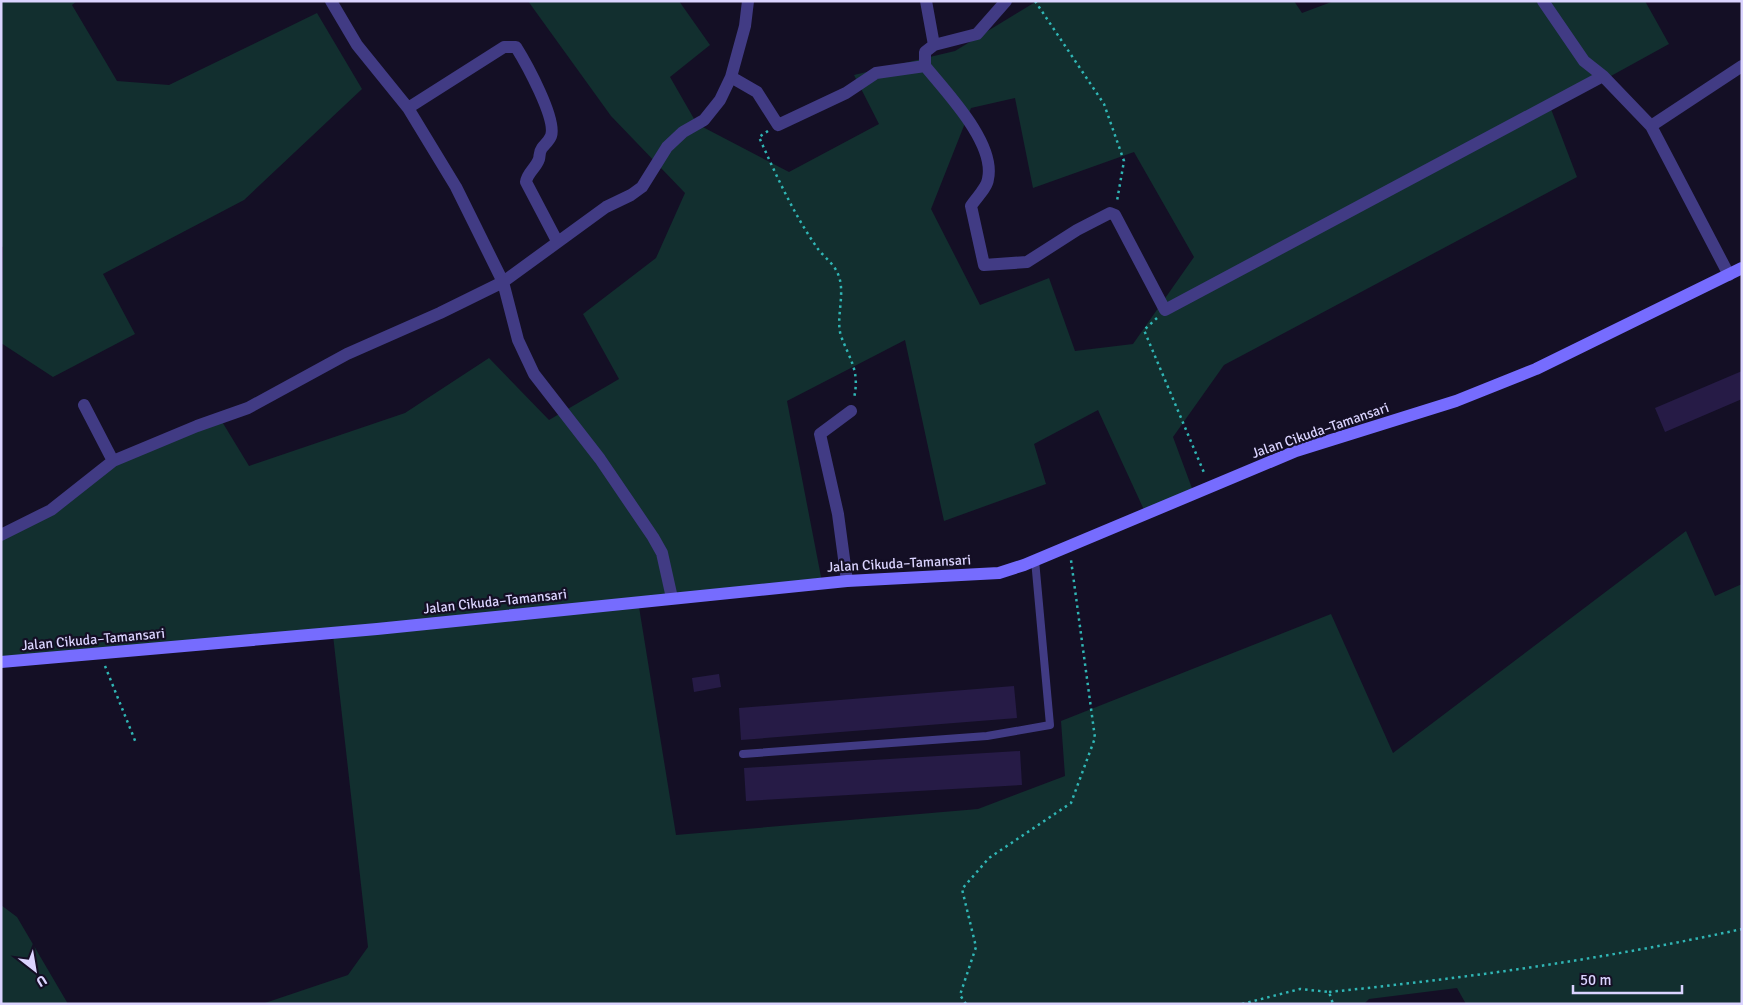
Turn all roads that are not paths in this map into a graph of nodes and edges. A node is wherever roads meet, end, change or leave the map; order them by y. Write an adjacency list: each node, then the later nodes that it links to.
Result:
1 (331, 1): 11 (street)
2 (748, 1): 10 (street)
3 (926, 1): 6 (street)
4 (1006, 1): 6 (street)
5 (1543, 1): 9 (street)
6 (934, 45): 7 (street)
7 (925, 66): 9 (street); 10 (street)
8 (1742, 66): 12 (street)
9 (1603, 76): 12 (street)
10 (731, 77): 13 (street)
11 (408, 108): 13 (street); 16 (street)
12 (1651, 126): 15 (street)
13 (557, 241): 16 (street)
14 (1742, 268): 15 (street, Jalan Cikuda–Tamansari)
15 (1728, 275): 21 (street, Jalan Cikuda–Tamansari)
16 (503, 282): 19 (street); 23 (street)
17 (84, 404): 19 (street)
18 (851, 411): 22 (street)
19 (113, 461): 20 (street)
20 (1, 536)
21 (1035, 560): 22 (street, Jalan Cikuda–Tamansari); 25 (lane)
22 (847, 581): 23 (street, Jalan Cikuda–Tamansari)
23 (672, 598): 24 (street, Jalan Cikuda–Tamansari)
24 (1, 662)
25 (743, 754)

